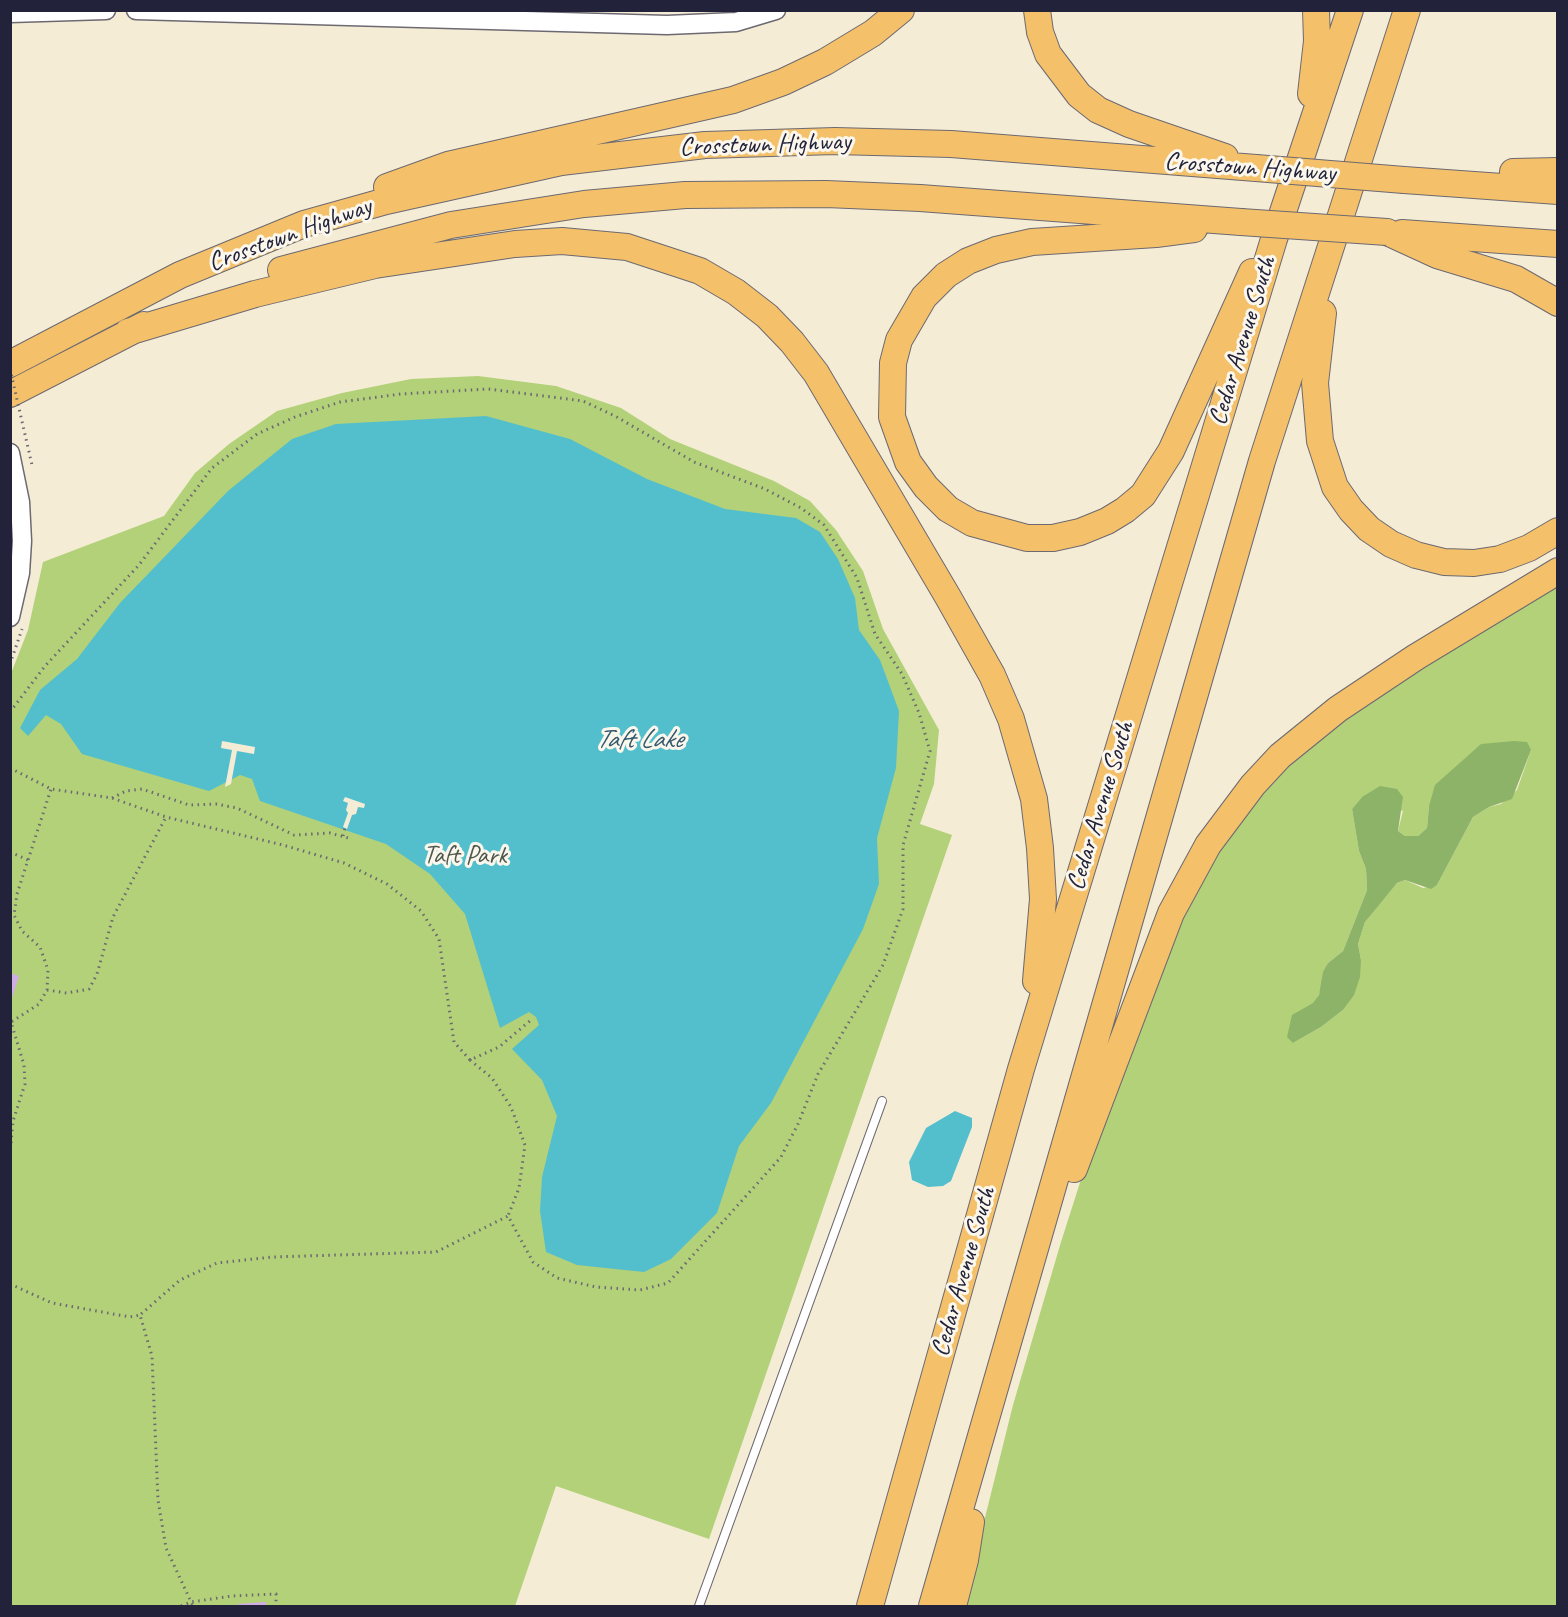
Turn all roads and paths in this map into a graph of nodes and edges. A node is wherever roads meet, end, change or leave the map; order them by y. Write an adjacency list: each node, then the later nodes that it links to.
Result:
1 (106, 10): 10 (street)
2 (135, 10): 3 (street)
3 (776, 10)
4 (901, 10): 18 (highway)
5 (1037, 10): 13 (highway)
6 (1316, 10): 12 (highway)
7 (1350, 10): 12 (highway, Cedar Avenue South)
8 (1407, 10): 11 (highway, Cedar Avenue South)
9 (1418, 10): 11 (highway)
10 (10, 13)
11 (1386, 78): 21 (highway, Cedar Avenue South)
12 (1307, 135): 20 (highway, Cedar Avenue South)
13 (1256, 168): 15 (highway, Crosstown Highway, bridge); 18 (highway, Crosstown Highway)
14 (1557, 171): 15 (highway)
15 (1404, 180): 16 (highway, Crosstown Highway)
16 (1557, 190)
17 (1241, 222): 19 (highway, Crosstown Highway, bridge); 20 (highway); 24 (highway, Crosstown Highway)
18 (304, 224): 25 (highway, Crosstown Highway)
19 (1387, 232): 22 (highway, Crosstown Highway); 23 (highway)
20 (1276, 234): 47 (highway, Cedar Avenue South)
21 (1333, 242): 30 (highway); 52 (highway, Cedar Avenue South)
22 (1557, 244)
23 (1557, 303)
24 (128, 332): 27 (highway, Crosstown Highway); 47 (highway)
25 (10, 364)
26 (10, 369): 29 (path, bridge)
27 (10, 394)
28 (10, 453): 32 (street)
29 (32, 465)
30 (1557, 531)
31 (1557, 571): 52 (highway)
32 (10, 617)
33 (10, 712): 50 (path)
34 (10, 768): 35 (path)
35 (51, 789): 36 (path); 42 (path)
36 (112, 798): 37 (path); 39 (path)
37 (166, 817): 43 (path); 46 (path)
38 (345, 828): 39 (path)
39 (343, 836): 40 (path)
40 (352, 839)
41 (10, 852): 42 (path)
42 (28, 860): 43 (path)
43 (47, 990): 45 (path)
44 (531, 1020): 46 (path)
45 (11, 1022): 49 (path)
46 (470, 1060): 50 (path)
47 (1021, 1069): 59 (highway, Cedar Avenue South)
48 (882, 1101): 58 (lane)
49 (10, 1155)
50 (508, 1216): 53 (path)
51 (10, 1284): 53 (path)
52 (1019, 1309): 54 (highway, Cedar Avenue South)
53 (140, 1315): 55 (path)
54 (984, 1434): 60 (highway, Cedar Avenue South); 61 (highway)
55 (192, 1604): 56 (path); 57 (path)
56 (181, 1606)
57 (276, 1606)
58 (699, 1606)
59 (870, 1606)
60 (932, 1606)
61 (953, 1606)

